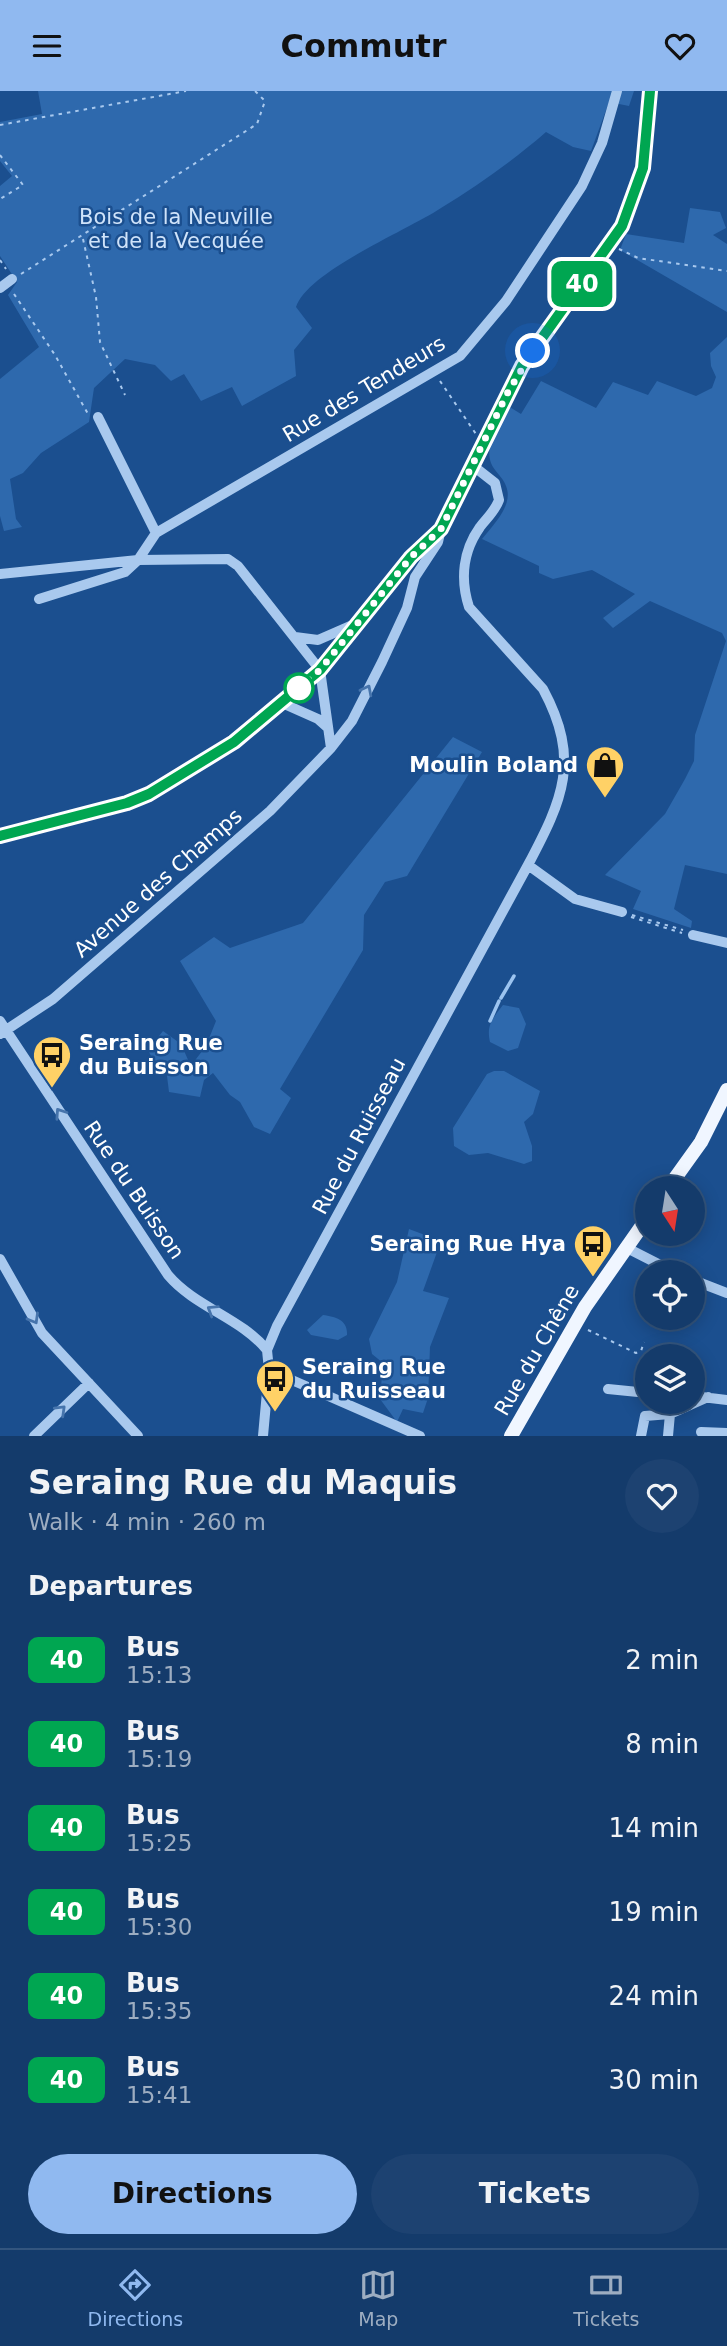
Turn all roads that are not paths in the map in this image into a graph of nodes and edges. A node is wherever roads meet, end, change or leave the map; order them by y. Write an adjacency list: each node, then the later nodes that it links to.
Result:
1 (617, 91): 8 (street, Rue des Tendeurs)
2 (650, 91): 6 (street, Avenue des Champs)
3 (12, 279): 4 (street)
4 (0, 288)
5 (98, 417): 8 (street)
6 (472, 465): 7 (street, Avenue des Champs); 22 (street, Rue du Ruisseau)
7 (441, 529): 11 (street, Avenue des Champs); 12 (street)
8 (156, 533): 9 (street, Rue des Tendeurs)
9 (138, 560): 10 (street); 14 (street); 16 (street)
10 (0, 574)
11 (415, 577): 12 (street); 13 (street, Avenue des Champs)
12 (387, 589): 13 (street); 15 (street)
13 (409, 596): 20 (street, Avenue des Champs, one-way to 13)
14 (39, 599)
15 (359, 622): 16 (street); 17 (street)
16 (295, 637): 17 (street)
17 (320, 670): 18 (street); 19 (street)
18 (282, 703): 19 (street); 21 (street)
19 (327, 727): 20 (street)
20 (331, 748): 26 (street, Avenue des Champs)
21 (0, 836)
22 (528, 865): 23 (street); 35 (street, Rue du Ruisseau)
23 (622, 912)
24 (694, 935): 25 (street)
25 (727, 943)
26 (2, 1028): 35 (street, Rue du Buisson, one-way to 26)
27 (727, 1090): 28 (main road)
28 (677, 1176)
29 (635, 1235): 30 (main road, Rue du Chêne)
30 (625, 1248): 32 (street); 51 (main road, Rue du Chêne)
31 (0, 1259): 37 (street, one-way to 37)
32 (650, 1260)
33 (705, 1285): 34 (street)
34 (727, 1293)
35 (267, 1350): 36 (street)
36 (268, 1370): 49 (street); 50 (street)
37 (89, 1383): 47 (street, one-way to 37); 48 (street)
38 (608, 1389): 39 (street)
39 (635, 1392)
40 (705, 1397): 41 (street)
41 (708, 1397): 42 (street); 43 (street)
42 (705, 1398)
43 (727, 1400)
44 (670, 1414): 52 (street); 53 (street)
45 (701, 1432): 46 (street)
46 (727, 1433)
47 (34, 1436)
48 (138, 1436)
49 (263, 1436)
50 (420, 1436)
51 (511, 1436)
52 (641, 1436)
53 (668, 1436)

